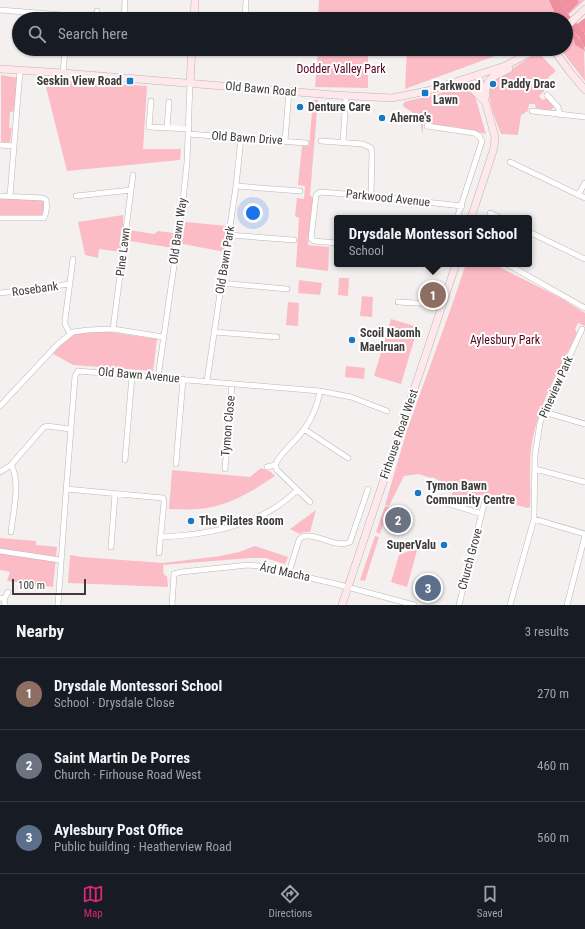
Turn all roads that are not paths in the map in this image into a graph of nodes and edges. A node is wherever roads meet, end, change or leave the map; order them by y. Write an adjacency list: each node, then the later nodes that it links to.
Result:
1 (125, 0): 7 (street)
2 (195, 0): 8 (main road)
3 (246, 0): 9 (street)
4 (585, 9): 10 (main road)
5 (0, 10): 6 (street)
6 (25, 12)
7 (124, 12)
8 (194, 12)
9 (245, 12)
10 (573, 21)
11 (64, 56): 18 (street)
12 (192, 56): 21 (main road)
13 (524, 56): 19 (main road, Old Bawn Road)
14 (529, 56): 28 (main road)
15 (558, 56): 22 (main road)
16 (0, 69): 17 (main road, Old Bawn Road)
17 (20, 71): 18 (main road, Old Bawn Road); 41 (street)
18 (63, 73): 21 (main road, Old Bawn Road)
19 (478, 75): 20 (main road, Old Bawn Road); 28 (main road)
20 (455, 83): 25 (main road, Old Bawn Road); 28 (main road)
21 (190, 84): 23 (main road, Old Bawn Road); 34 (street, Old Bawn Way)
22 (585, 90)
23 (289, 91): 25 (main road, Old Bawn Road); 36 (street)
24 (547, 94): 30 (street)
25 (346, 96): 39 (street)
26 (151, 101): 33 (street, Old Bawn Drive)
27 (169, 102): 33 (street)
28 (486, 105): 57 (main road)
29 (532, 110): 30 (street)
30 (560, 114): 31 (street)
31 (585, 117)
32 (427, 126): 54 (street)
33 (167, 128): 34 (street, Old Bawn Drive)
34 (189, 132): 35 (street, Old Bawn Drive); 79 (street, Old Bawn Way)
35 (240, 138): 36 (street, Old Bawn Drive); 45 (street, Old Bawn Park)
36 (285, 141): 38 (street, Old Bawn Drive)
37 (321, 141): 39 (street)
38 (306, 142)
39 (343, 142): 52 (street)
40 (0, 145): 41 (street)
41 (14, 146): 50 (street)
42 (510, 162): 48 (street)
43 (133, 175): 46 (street, Pine Lawn)
44 (585, 182): 48 (street)
45 (236, 186): 47 (street); 61 (street, Old Bawn Park)
46 (132, 190): 51 (street); 75 (street, Pine Lawn)
47 (300, 191)
48 (578, 195): 53 (street)
49 (0, 196): 50 (street)
50 (10, 196): 59 (street)
51 (76, 196)
52 (371, 196): 54 (street, Parkwood Avenue); 63 (street, Parkwood Avenue)
53 (585, 198)
54 (462, 206): 56 (street)
55 (490, 213): 58 (street)
56 (458, 215)
57 (472, 215)
58 (494, 215)
59 (0, 218)
60 (532, 233): 65 (street)
61 (229, 235): 62 (street); 68 (street, Old Bawn Park)
62 (294, 240)
63 (334, 243)
64 (73, 259): 69 (street)
65 (585, 259)
66 (455, 267): 73 (main road, Firhouse Road West)
67 (512, 267): 74 (street)
68 (221, 283): 70 (street); 77 (street, Old Bawn Park)
69 (70, 284): 71 (street, Rosebank); 78 (street)
70 (287, 289)
71 (0, 293)
72 (398, 302): 73 (street)
73 (442, 306): 120 (main road, Firhouse Road West)
74 (585, 308)
75 (113, 329): 78 (street); 79 (street)
76 (582, 329): 89 (street, Pineview Park)
77 (214, 332): 80 (street); 84 (street, Old Bawn Park)
78 (70, 334): 87 (street)
79 (163, 337): 82 (street, Old Bawn Way)
80 (277, 338)
81 (132, 376): 82 (street, Old Bawn Avenue); 91 (street, Old Bawn Avenue); 94 (street)
82 (158, 377): 83 (street, Old Bawn Avenue)
83 (183, 379): 84 (street, Old Bawn Avenue); 95 (street)
84 (207, 381): 85 (street, Old Bawn Avenue)
85 (232, 384): 86 (street, Old Bawn Avenue); 99 (street, Tymon Close)
86 (320, 391): 88 (street, Old Bawn Avenue); 92 (street)
87 (0, 405)
88 (387, 411)
89 (544, 412): 90 (street); 100 (street, Pineview Park)
90 (585, 424)
91 (70, 429): 96 (street); 103 (street, Old Bawn Avenue)
92 (304, 429): 93 (street); 97 (street)
93 (348, 458)
94 (125, 460)
95 (176, 464)
96 (10, 465): 101 (street); 112 (street)
97 (275, 465): 98 (street); 105 (street)
98 (267, 467)
99 (225, 469)
100 (535, 469): 102 (street); 111 (street, Pineview Park)
101 (0, 472)
102 (585, 482)
103 (66, 489): 106 (street); 118 (street, Old Bawn Avenue)
104 (368, 489): 119 (street)
105 (297, 490): 107 (street); 114 (street)
106 (115, 494): 114 (street); 115 (street)
107 (310, 502)
108 (443, 502): 110 (street, Church Grove)
109 (484, 504): 110 (street, Church Grove)
110 (482, 514): 127 (street, Church Grove)
111 (534, 519): 113 (street); 128 (street, Pineview Park)
112 (11, 532)
113 (585, 535): 129 (street)
114 (161, 537): 117 (street)
115 (111, 547)
116 (0, 551): 118 (street)
117 (159, 553)
118 (60, 560): 123 (street, Old Bawn Avenue)
119 (289, 572): 120 (street, Árd Macha); 124 (street, Árd Macha)
120 (348, 587): 125 (main road, Firhouse Road West); 126 (street, Árd Macha)
121 (8, 592): 122 (street)
122 (3, 601)
123 (58, 605)
124 (172, 605)
125 (342, 605)
126 (414, 605)
127 (459, 605)
128 (510, 605)
129 (567, 605)

